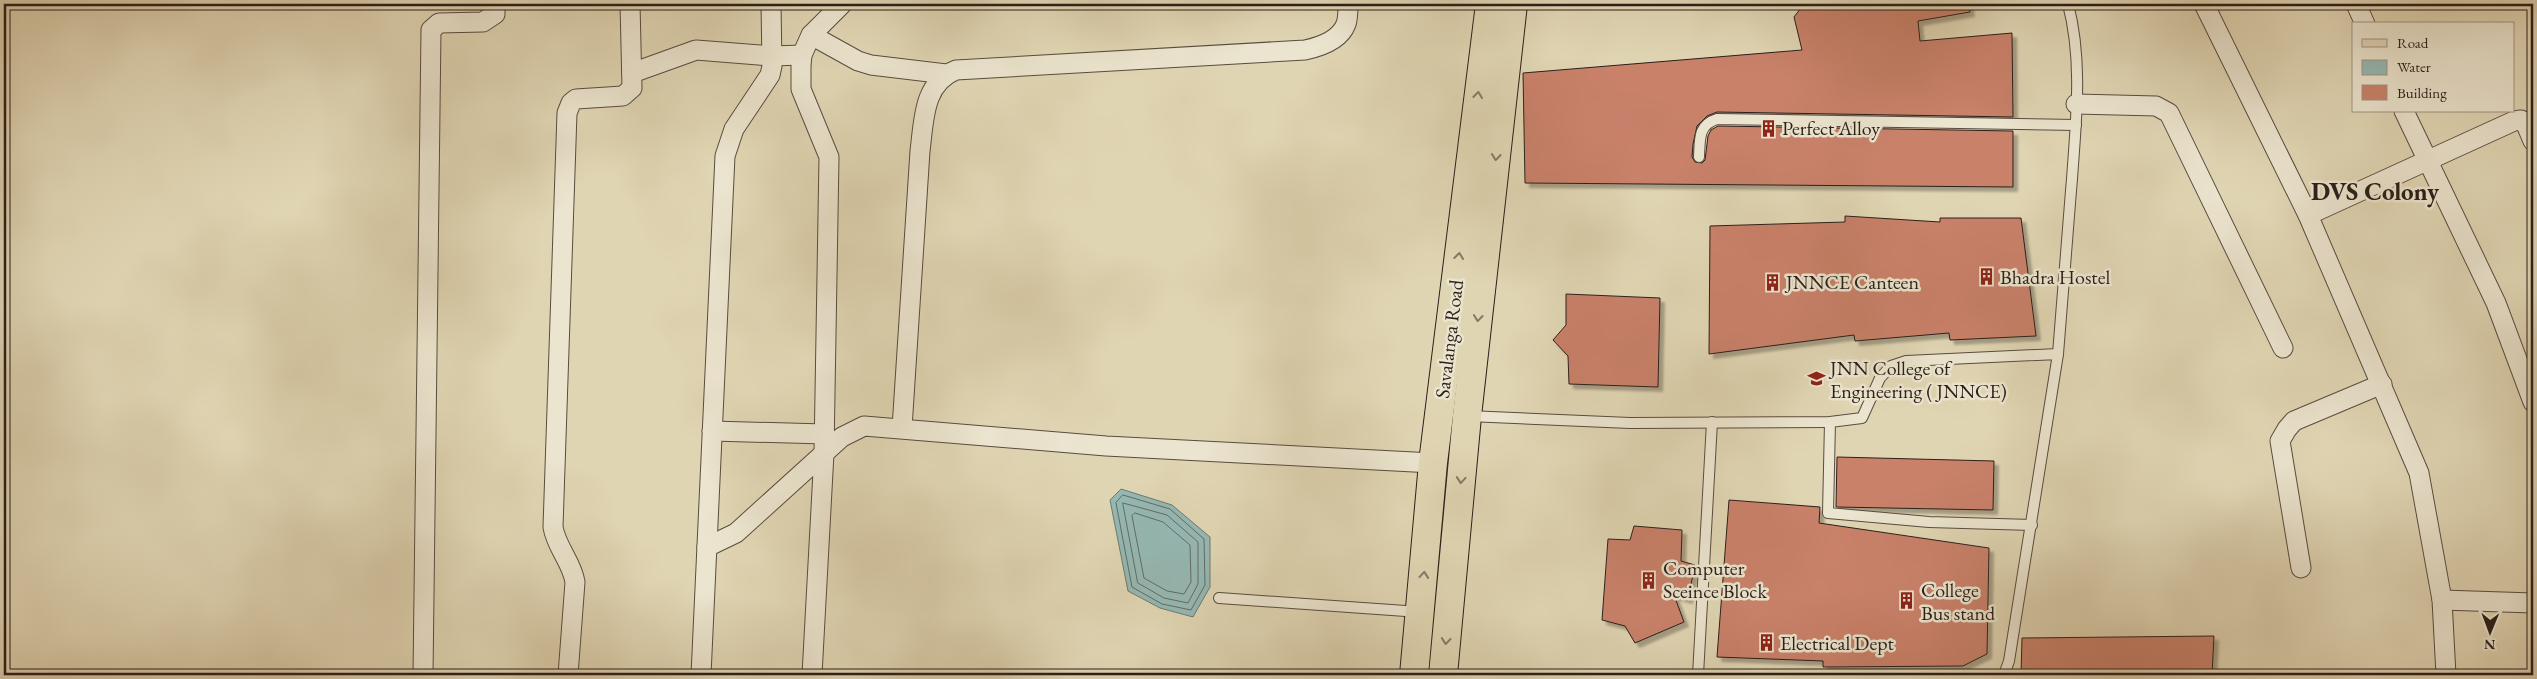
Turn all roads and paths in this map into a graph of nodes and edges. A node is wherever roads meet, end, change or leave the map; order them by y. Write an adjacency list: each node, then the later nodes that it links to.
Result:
1 (494, 4): 43 (street)
2 (630, 4): 15 (street)
3 (771, 4): 14 (street)
4 (842, 4): 12 (street)
5 (1348, 4): 16 (street)
6 (1490, 4): 35 (main road, Savalanga Road, one-way to 6)
7 (1513, 4): 28 (main road, Savalanga Road, one-way to 28)
8 (2068, 4): 17 (lane)
9 (2204, 4): 23 (street)
10 (2356, 4): 11 (street)
11 (2364, 22)
12 (811, 35): 13 (street); 16 (street)
13 (802, 55): 14 (street); 33 (street)
14 (772, 56): 15 (street); 32 (street)
15 (632, 73): 44 (street)
16 (946, 74): 31 (street)
17 (2076, 104): 19 (lane); 24 (street)
18 (2404, 112): 22 (street)
19 (2076, 125): 21 (lane); 25 (lane)
20 (2533, 141): 22 (street)
21 (1699, 157)
22 (2426, 160): 23 (street); 27 (street)
23 (2308, 215): 26 (street)
24 (2283, 348)
25 (2058, 354): 30 (lane); 36 (lane)
26 (2382, 384): 38 (street); 40 (street)
27 (2533, 402)
28 (1467, 416): 29 (lane); 48 (main road, Savalanga Road, one-way to 48)
29 (1712, 422): 30 (lane); 49 (lane)
30 (1830, 422): 36 (lane)
31 (902, 428): 34 (street); 35 (street)
32 (712, 431): 33 (street); 37 (street)
33 (825, 434): 34 (street)
34 (824, 453): 37 (street); 46 (street)
35 (1434, 463): 42 (main road, Savalanga Road, one-way to 35)
36 (2032, 525): 50 (lane)
37 (707, 547): 45 (street)
38 (2300, 568)
39 (1219, 598): 42 (lane)
40 (2442, 600): 41 (street); 51 (street)
41 (2533, 603)
42 (1421, 612): 47 (main road, Savalanga Road)
43 (423, 675)
44 (568, 675)
45 (701, 675)
46 (812, 675)
47 (1415, 675)
48 (1443, 675)
49 (1698, 675)
50 (2004, 675)
51 (2446, 675)

